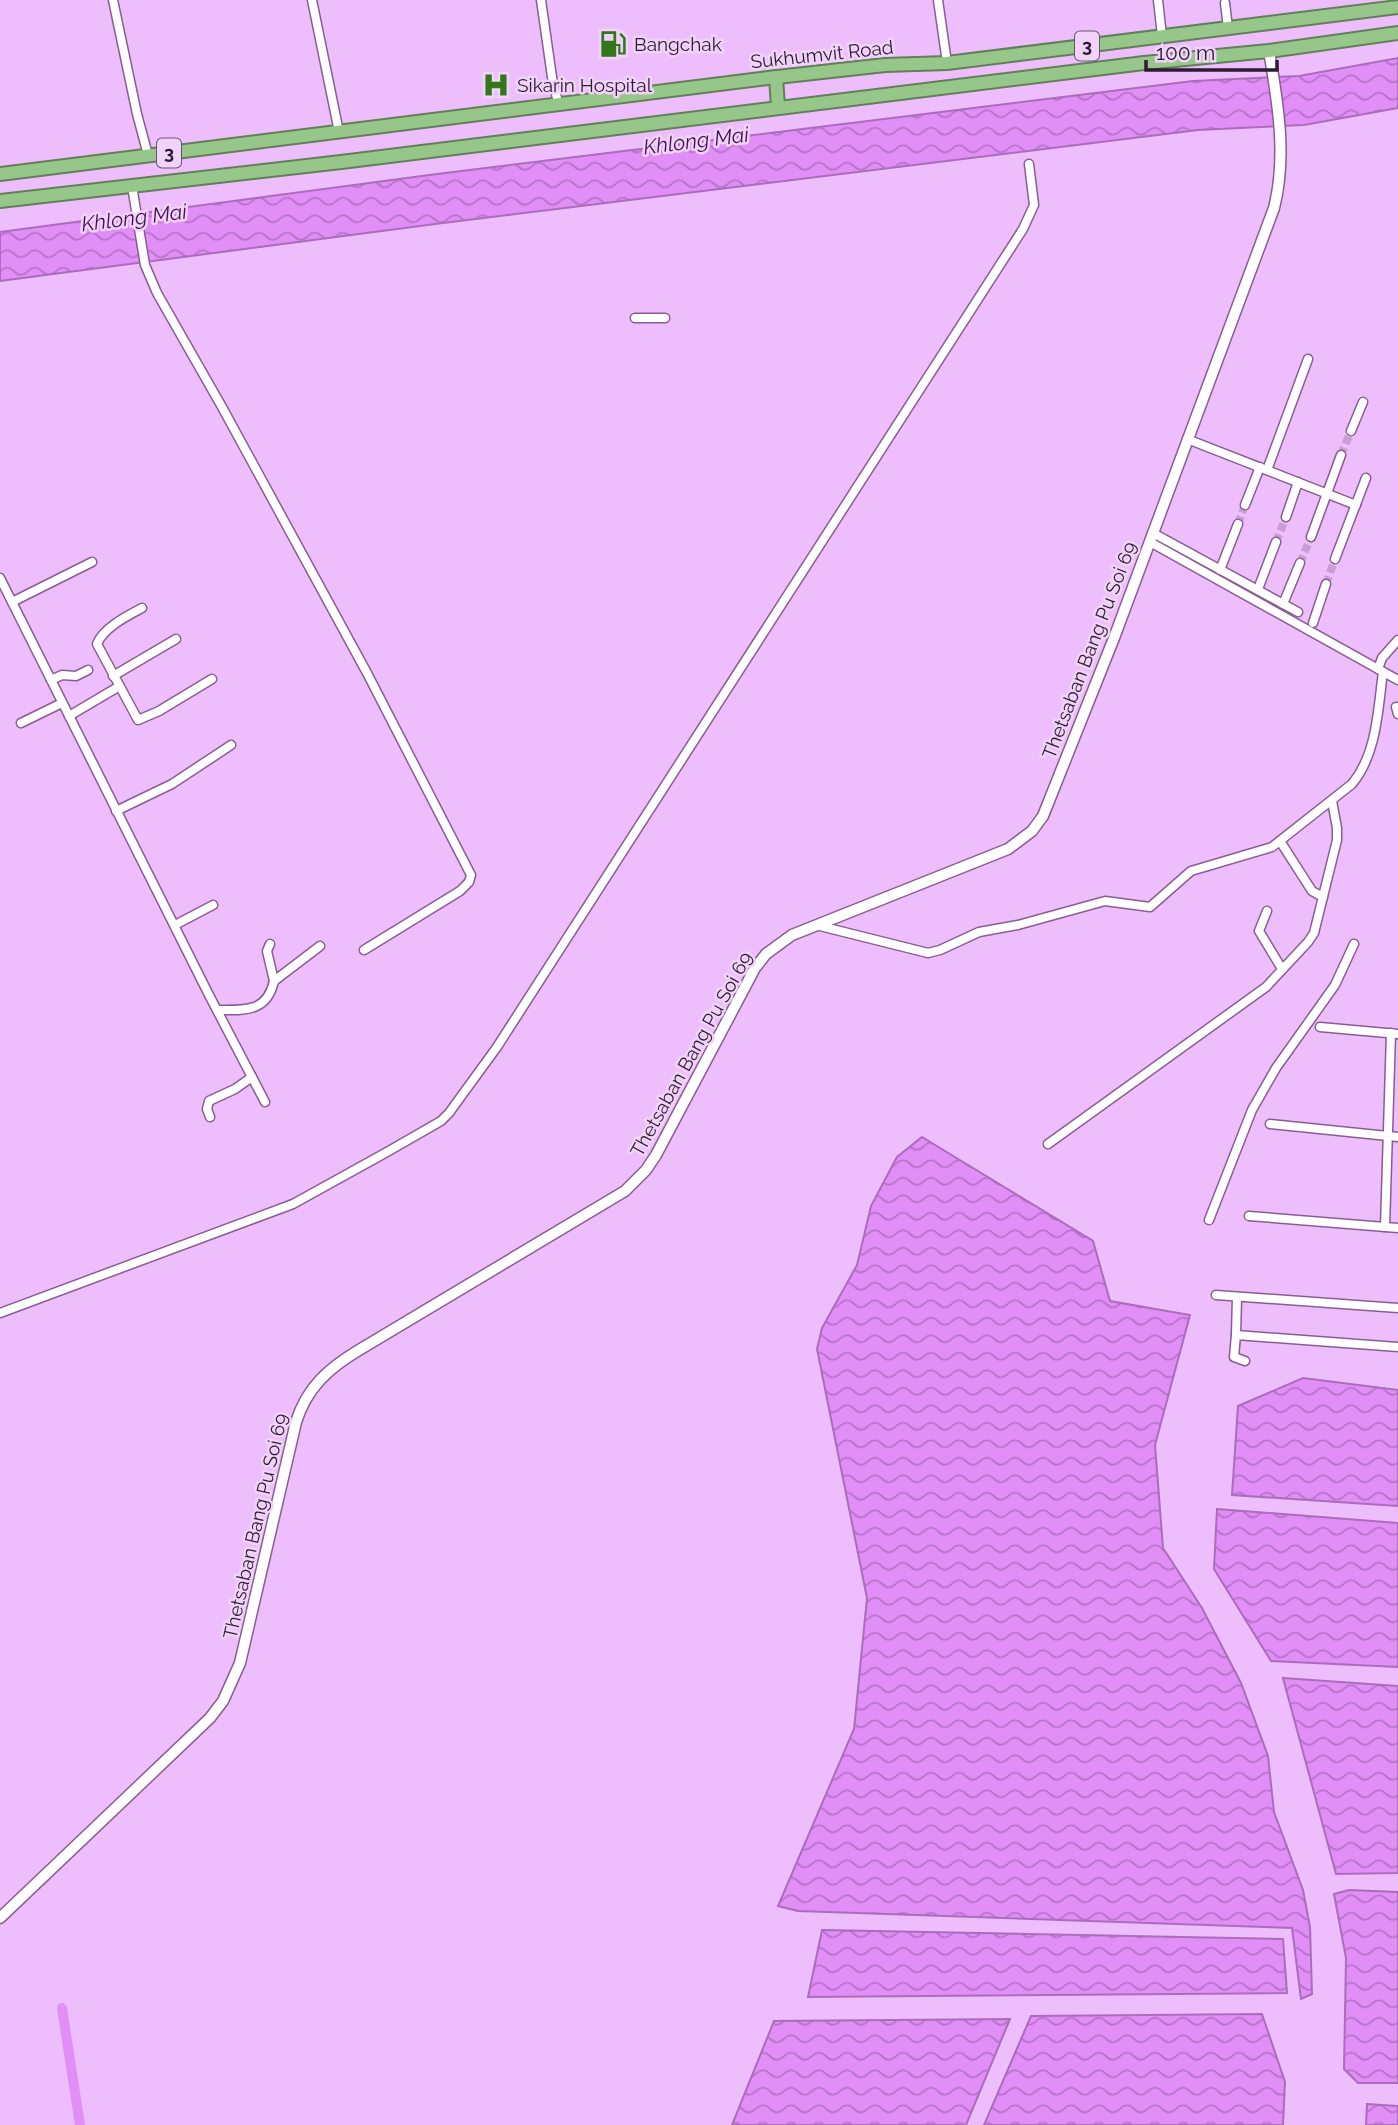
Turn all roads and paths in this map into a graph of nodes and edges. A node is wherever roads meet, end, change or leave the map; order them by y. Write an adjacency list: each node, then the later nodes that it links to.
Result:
1 (113, 0): 17 (street)
2 (312, 0): 16 (street)
3 (541, 0): 14 (street)
4 (938, 0): 12 (street)
5 (1158, 0): 10 (street)
6 (1225, 3): 8 (street)
7 (1398, 7): 8 (highway, Sukhumvit Road / 3)
8 (1228, 28): 10 (highway, Sukhumvit Road / 3)
9 (1398, 33): 11 (highway, 3)
10 (1162, 36): 12 (highway, Sukhumvit Road / 3)
11 (1270, 56): 15 (highway, 3); 27 (street, Thetsaban Bang Pu Soi 69)
12 (947, 63): 13 (highway, Sukhumvit Road / 3)
13 (776, 77): 14 (highway, Sukhumvit Road / 3); 15 (highway)
14 (559, 105): 16 (highway, Sukhumvit Road / 3)
15 (778, 107): 20 (highway, 3)
16 (339, 132): 17 (highway, Sukhumvit Road / 3)
17 (148, 155): 19 (highway, Sukhumvit Road / 3)
18 (1029, 164): 96 (street)
19 (0, 174)
20 (132, 186): 21 (highway, 3); 76 (street)
21 (0, 201)
22 (635, 317): 23 (street)
23 (665, 318)
24 (1308, 359): 29 (street)
25 (1363, 402): 26 (street)
26 (1351, 431)
27 (1187, 439): 29 (street); 38 (street, Thetsaban Bang Pu Soi 69)
28 (1341, 455): 32 (street)
29 (1264, 469): 31 (street); 33 (street)
30 (1366, 478): 34 (street)
31 (1298, 482): 32 (street); 35 (street)
32 (1328, 494): 34 (street); 37 (street)
33 (1245, 505)
34 (1356, 505): 40 (street)
35 (1286, 517)
36 (1238, 524): 43 (street)
37 (1311, 537)
38 (1151, 538): 43 (street); 55 (street); 72 (street, Thetsaban Bang Pu Soi 69)
39 (1276, 542): 46 (street)
40 (1335, 559)
41 (92, 562): 47 (street)
42 (1300, 563): 48 (street)
43 (1220, 570): 46 (street)
44 (0, 578): 47 (street)
45 (1326, 584): 51 (street)
46 (1258, 589): 48 (street)
47 (12, 602): 58 (street)
48 (1283, 604): 50 (street)
49 (142, 608): 56 (street)
50 (1298, 612)
51 (1313, 623)
52 (176, 639): 56 (street)
53 (1395, 642): 55 (street)
54 (88, 670): 58 (street)
55 (1383, 672): 59 (street); 65 (street)
56 (113, 677): 60 (street)
57 (212, 679): 60 (street)
58 (51, 680): 61 (street)
59 (1397, 680)
60 (118, 687): 62 (street)
61 (62, 703): 62 (street); 63 (street)
62 (69, 716): 66 (street)
63 (21, 723)
64 (231, 745): 66 (street)
65 (1332, 801): 67 (street); 68 (street)
66 (116, 811): 71 (street)
67 (1280, 841): 68 (street); 72 (street)
68 (1323, 897): 77 (street)
69 (214, 905): 71 (street)
70 (1267, 911): 77 (street)
71 (174, 925): 79 (street)
72 (816, 925): 100 (street, Thetsaban Bang Pu Soi 69)
73 (270, 944): 78 (street)
74 (1354, 944): 90 (street)
75 (320, 946): 78 (street)
76 (364, 950)
77 (1282, 968): 88 (street)
78 (274, 981): 79 (street)
79 (217, 1010): 82 (street)
80 (1320, 1027): 81 (street)
81 (1394, 1034): 86 (street)
82 (252, 1077): 83 (street); 84 (street)
83 (265, 1102)
84 (210, 1116)
85 (1269, 1124): 86 (street)
86 (1388, 1136): 87 (street); 91 (street)
87 (1398, 1137)
88 (1048, 1144)
89 (1249, 1216): 91 (street)
90 (1209, 1220)
91 (1385, 1227): 92 (street)
92 (1398, 1228)
93 (1216, 1295): 94 (street)
94 (1237, 1297): 95 (street); 97 (street)
95 (1398, 1308)
96 (0, 1313)
97 (1236, 1335): 98 (street); 99 (street)
98 (1398, 1347)
99 (1245, 1361)
100 (0, 1918)

